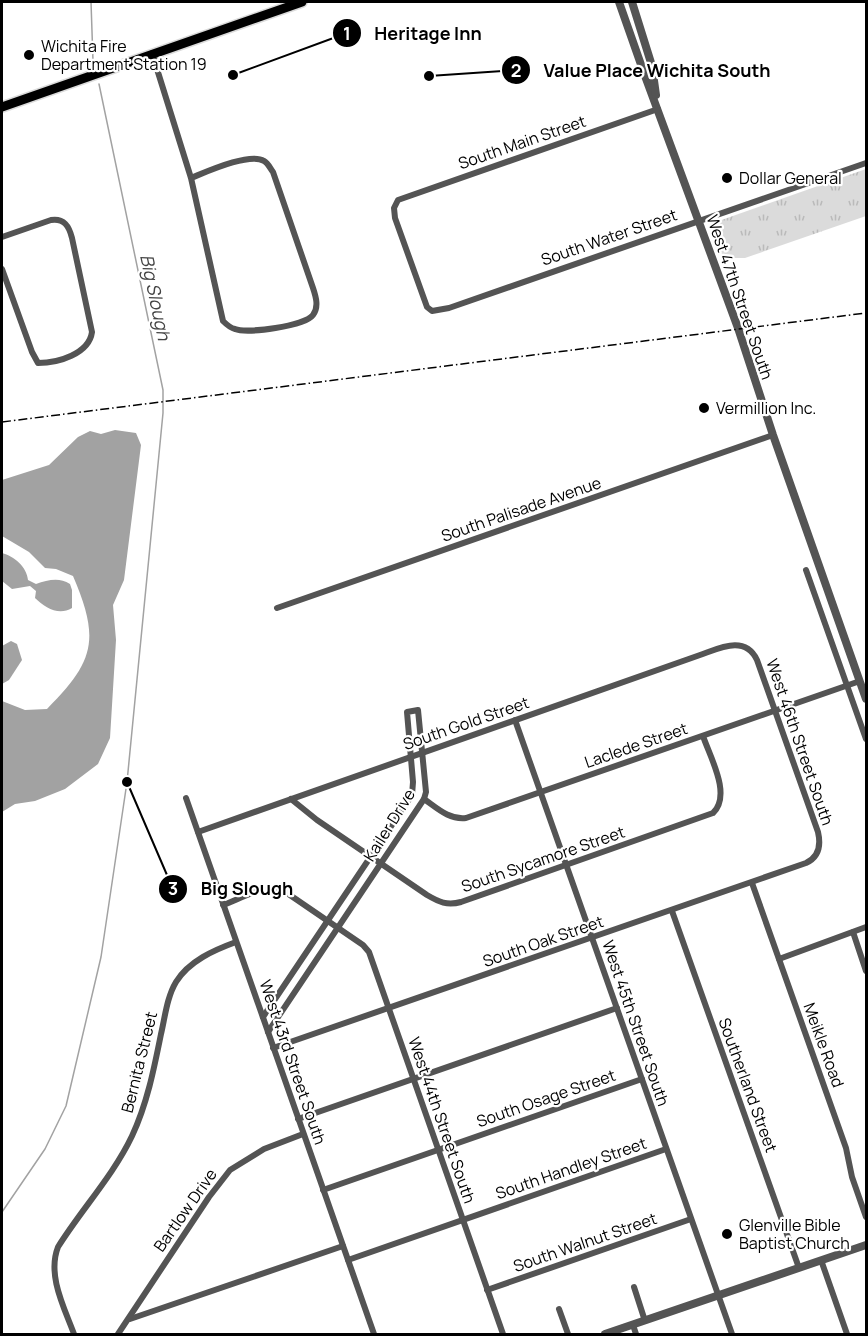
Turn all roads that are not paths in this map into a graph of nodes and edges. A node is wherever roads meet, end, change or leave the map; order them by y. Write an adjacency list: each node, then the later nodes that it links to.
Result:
1 (302, 2): 4 (main road)
2 (619, 2): 6 (street)
3 (632, 2): 6 (street)
4 (152, 53): 5 (main road); 8 (street)
5 (2, 107)
6 (658, 109): 9 (street, West 47th Street South); 12 (street, South Main Street)
7 (867, 163): 9 (street, South Water Street)
8 (191, 178): 8 (street)
9 (699, 220): 12 (street, South Water Street); 13 (street, West 47th Street South)
10 (2, 237): 11 (street)
11 (2, 269)
12 (430, 309)
13 (773, 435): 15 (street, South Palisade Avenue); 17 (street, West 47th Street South)
14 (806, 570): 18 (street)
15 (277, 608)
16 (743, 645): 20 (street, West 46th Street South); 21 (street, South Gold Street)
17 (860, 681): 18 (street, Laclede Street); 19 (street, West 47th Street South)
18 (848, 686): 20 (street, Laclede Street); 23 (street)
19 (867, 699)
20 (775, 711): 22 (street, Laclede Street); 31 (street, West 46th Street South)
21 (515, 720): 24 (street, South Gold Street); 26 (street, West 45th Street South)
22 (703, 736): 26 (street, Laclede Street); 34 (street, South Sycamore Street)
23 (867, 739)
24 (422, 753): 25 (street, South Gold Street); 25 (street, Kailer Drive); 29 (street, Kailer Drive)
25 (410, 757): 28 (street, South Gold Street); 32 (street, Kailer Drive)
26 (541, 793): 29 (street, Laclede Street); 34 (street, West 45th Street South)
27 (186, 798): 30 (street, West 43rd Street South)
28 (291, 799): 30 (street, South Gold Street); 32 (street, South Sycamore Street)
29 (424, 799): 33 (street, Kailer Drive)
30 (198, 832): 36 (street, West 43rd Street South)
31 (817, 853): 35 (street, South Oak Street)
32 (371, 856): 33 (street, South Sycamore Street); 38 (street, Kailer Drive)
33 (381, 863): 34 (street, South Sycamore Street); 40 (street, Kailer Drive)
34 (566, 865): 42 (street, West 45th Street South)
35 (752, 882): 37 (street, South Oak Street); 44 (street, Meikle Road)
36 (223, 905): 38 (street); 43 (street, West 43rd Street South)
37 (672, 910): 42 (street, South Oak Street); 66 (street, Southerland Street)
38 (327, 921): 40 (street); 48 (street, Kailer Drive)
39 (867, 927): 41 (street)
40 (338, 928): 47 (street, West 44th Street South); 49 (street, Kailer Drive)
41 (853, 932): 44 (street); 45 (street)
42 (592, 938): 46 (street, West 45th Street South); 47 (street, South Oak Street)
43 (236, 942): 48 (street, West 43rd Street South); 74 (street, Bernita Street)
44 (779, 958): 58 (street, Meikle Road)
45 (867, 971)
46 (617, 1008): 51 (street); 52 (street, West 45th Street South)
47 (388, 1009): 50 (street, South Oak Street); 51 (street, West 44th Street South)
48 (263, 1017): 49 (street, West 43rd Street South)
49 (268, 1032): 50 (street, West 43rd Street South)
50 (273, 1047): 53 (street, West 43rd Street South)
51 (413, 1079): 53 (street); 56 (street, West 44th Street South)
52 (642, 1079): 55 (street, West 45th Street South); 56 (street, South Osage Street)
53 (298, 1119): 54 (street, West 43rd Street South)
54 (303, 1134): 57 (street, West 43rd Street South); 71 (street, Bartlow Drive)
55 (666, 1149): 59 (street, West 45th Street South); 60 (street, South Handley Street)
56 (438, 1150): 57 (street, South Osage Street); 60 (street, West 44th Street South)
57 (322, 1190): 62 (street, West 43rd Street South)
58 (867, 1217)
59 (691, 1219): 68 (street, South Walnut Street); 69 (street, West 45th Street South)
60 (463, 1220): 64 (street, South Handley Street); 68 (street, West 44th Street South)
61 (865, 1245): 63 (street); 65 (street)
62 (343, 1246): 64 (street, West 43rd Street South); 71 (street)
63 (867, 1254)
64 (348, 1260): 76 (street, West 43rd Street South)
65 (821, 1260): 66 (street); 82 (street)
66 (799, 1268): 69 (street)
67 (634, 1287): 72 (street)
68 (487, 1290): 77 (street, West 44th Street South)
69 (718, 1296): 72 (street); 81 (street, West 45th Street South)
70 (559, 1309): 78 (street)
71 (129, 1319): 75 (street, Bartlow Drive)
72 (645, 1321): 73 (street)
73 (633, 1325): 79 (street); 80 (street)
74 (74, 1335)
75 (118, 1335)
76 (374, 1335)
77 (502, 1335)
78 (568, 1335)
79 (605, 1335)
80 (636, 1335)
81 (732, 1335)
82 (847, 1335)

